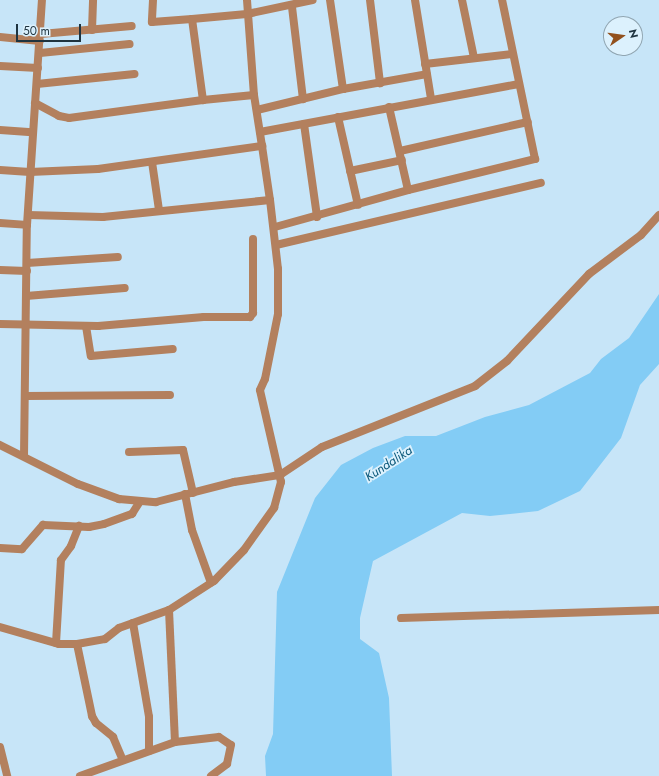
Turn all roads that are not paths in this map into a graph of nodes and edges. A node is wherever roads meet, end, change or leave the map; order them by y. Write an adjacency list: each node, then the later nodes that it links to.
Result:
1 (42, 0): 17 (street)
2 (93, 0): 15 (street)
3 (153, 0): 13 (street)
4 (247, 0): 12 (street)
5 (313, 0): 11 (street)
6 (330, 0): 30 (street)
7 (370, 0): 27 (street)
8 (415, 0): 22 (street)
9 (462, 0): 21 (street)
10 (502, 0): 20 (street)
11 (292, 7): 12 (street); 32 (street)
12 (248, 14): 13 (street); 31 (street)
13 (192, 19): 34 (street)
14 (132, 26): 15 (street)
15 (92, 30): 17 (street)
16 (0, 37): 17 (street)
17 (41, 37): 19 (street)
18 (130, 44): 19 (street)
19 (40, 53): 24 (street)
20 (511, 54): 21 (street); 29 (street)
21 (474, 58): 22 (street)
22 (425, 64): 26 (street)
23 (0, 66): 24 (street)
24 (38, 68): 28 (street)
25 (134, 74): 28 (street)
26 (427, 74): 27 (street); 33 (street)
27 (380, 82): 30 (street)
28 (37, 84): 35 (street)
29 (518, 84): 33 (street); 39 (street)
30 (343, 89): 32 (street)
31 (254, 95): 34 (street); 37 (street)
32 (303, 99): 37 (street)
33 (431, 99): 36 (street)
34 (203, 100): 35 (street)
35 (35, 103): 42 (street)
36 (389, 107): 38 (street); 45 (street)
37 (257, 110): 43 (street)
38 (338, 117): 40 (street); 49 (street)
39 (528, 122): 45 (street); 52 (street)
40 (304, 124): 43 (street); 58 (street)
41 (0, 130): 42 (street)
42 (32, 132): 50 (street)
43 (260, 132): 44 (street)
44 (262, 146): 47 (street); 53 (street)
45 (400, 151): 46 (street)
46 (402, 160): 49 (street); 52 (street)
47 (152, 162): 50 (street); 55 (street)
48 (0, 170): 50 (street)
49 (350, 170): 54 (street)
50 (30, 172): 56 (street)
51 (541, 183): 63 (street)
52 (408, 190): 54 (street)
53 (270, 200): 55 (street); 61 (street)
54 (358, 204): 58 (street)
55 (160, 210): 56 (street)
56 (28, 215): 60 (street)
57 (659, 215): 78 (street)
58 (317, 217): 61 (street)
59 (0, 223): 60 (street)
60 (27, 225): 65 (street)
61 (275, 227): 63 (street)
62 (253, 239): 71 (street)
63 (276, 245): 78 (street)
64 (118, 257): 65 (street)
65 (27, 267): 66 (street); 68 (street)
66 (0, 270)
67 (125, 288): 68 (street)
68 (26, 296): 70 (street)
69 (0, 324): 70 (street)
70 (25, 326): 71 (street); 74 (street)
71 (86, 326): 72 (street)
72 (173, 349)
73 (170, 395): 74 (street)
74 (25, 396): 77 (street)
75 (0, 445): 77 (street)
76 (129, 452): 79 (street)
77 (24, 456): 80 (street)
78 (280, 474): 79 (street); 83 (street)
79 (189, 494): 80 (street); 83 (street)
80 (140, 501): 81 (street)
81 (78, 526): 82 (street); 89 (street)
82 (0, 548)
83 (211, 583): 84 (street)
84 (169, 610): 87 (street); 91 (street)
85 (659, 610): 86 (street)
86 (401, 618)
87 (133, 623): 90 (street); 93 (street)
88 (0, 627): 89 (street)
89 (56, 643): 90 (street)
90 (77, 644): 94 (street)
91 (175, 742): 93 (street); 97 (street)
92 (0, 747): 95 (street)
93 (149, 751): 94 (street)
94 (123, 760): 96 (street)
95 (7, 776)
96 (80, 776)
97 (211, 776)

